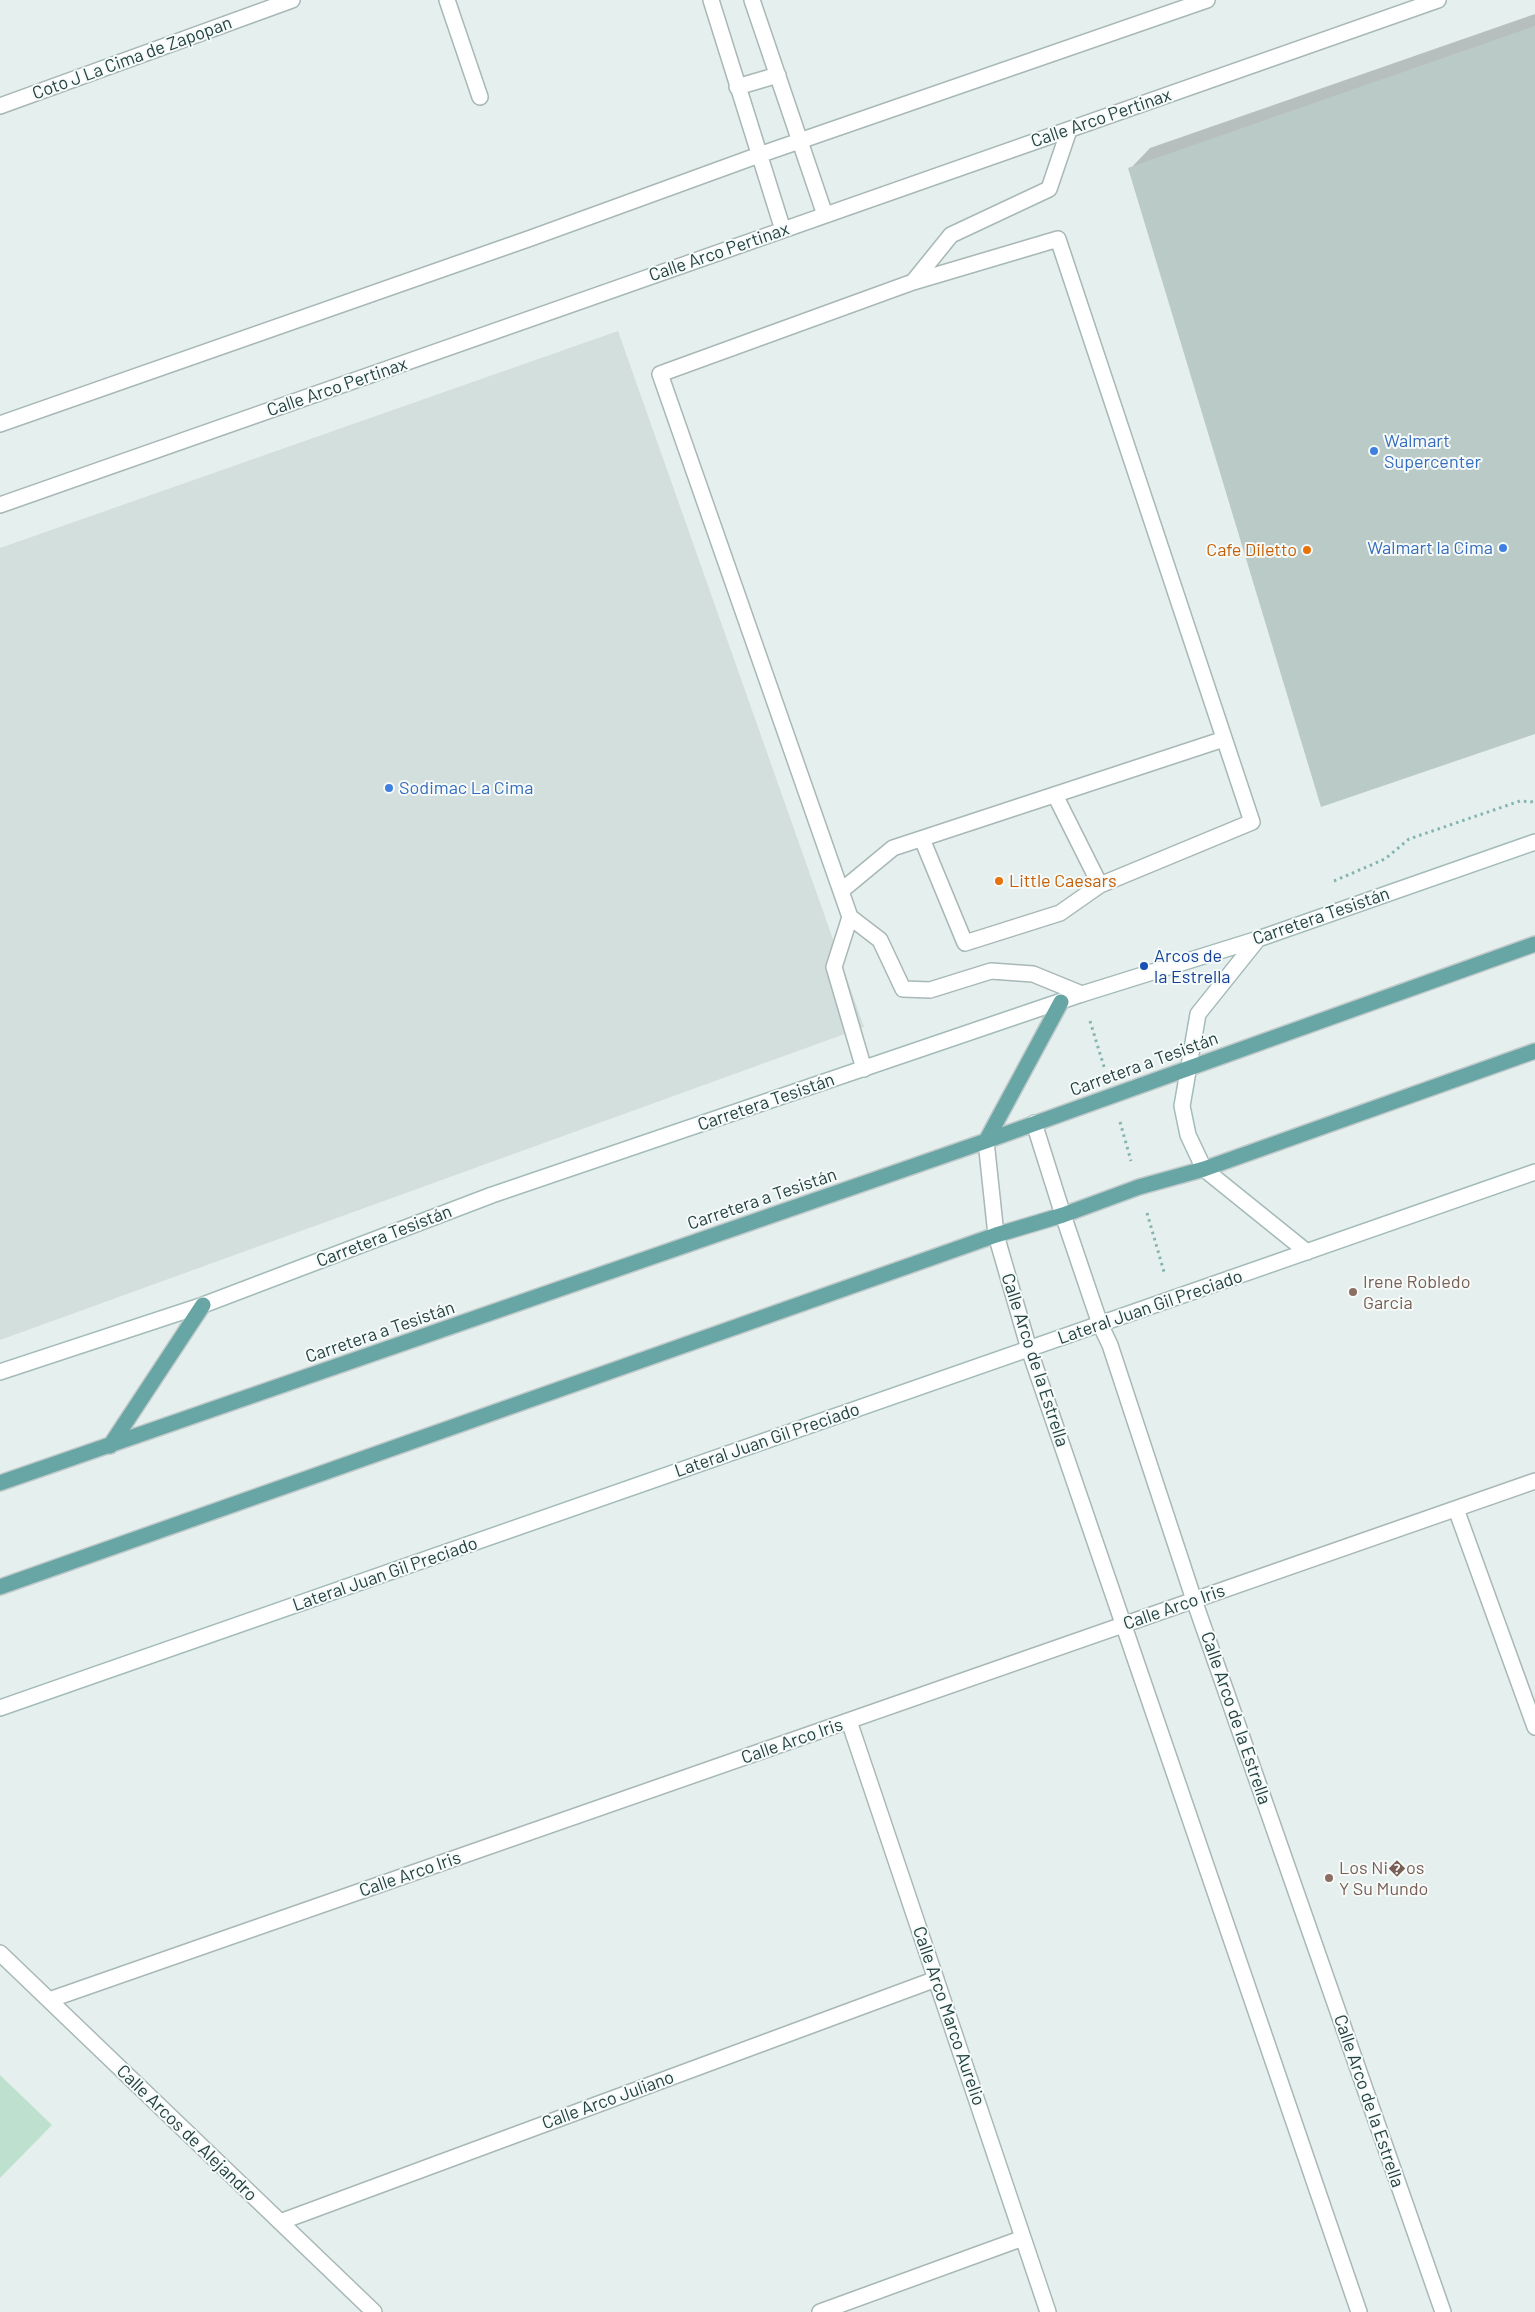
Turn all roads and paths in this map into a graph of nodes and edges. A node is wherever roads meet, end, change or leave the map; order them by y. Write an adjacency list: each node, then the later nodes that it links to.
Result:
1 (292, 0): 10 (street, Coto J La Cima de Zapopan)
2 (446, 0): 9 (street)
3 (711, 0): 8 (street)
4 (752, 0): 7 (street)
5 (1207, 0): 12 (street)
6 (1438, 0): 11 (street, Calle Arco Pertinax)
7 (778, 75): 8 (street); 12 (street)
8 (737, 87): 13 (street)
9 (480, 96)
10 (0, 106)
11 (1069, 130): 14 (street, Calle Arco Pertinax); 16 (street)
12 (801, 141): 13 (street); 14 (street)
13 (759, 155): 15 (street); 17 (street)
14 (825, 215): 15 (street, Calle Arco Pertinax)
15 (783, 230): 18 (street, Calle Arco Pertinax)
16 (912, 282): 19 (street); 24 (street)
17 (0, 424)
18 (0, 505)
19 (1224, 739): 20 (street); 23 (street)
20 (1055, 795): 21 (street); 23 (street)
21 (922, 839): 23 (street); 24 (street)
22 (1535, 842): 26 (street, Carretera Tesistán)
23 (1100, 885)
24 (841, 891): 25 (street)
25 (850, 917): 28 (street); 31 (street)
26 (1258, 939): 28 (street, Carretera Tesistán); 32 (street)
27 (1535, 944): 32 (main road, Carretera a Tesistán)
28 (1082, 994): 29 (street, Carretera Tesistán); 33 (path)
29 (1061, 1002): 31 (street, Carretera Tesistán); 35 (main road)
30 (1535, 1052): 36 (main road)
31 (864, 1069): 43 (street, Carretera Tesistán)
32 (1187, 1069): 33 (main road, Carretera a Tesistán); 36 (street)
33 (1112, 1095): 34 (main road, Carretera a Tesistán); 38 (path)
34 (1034, 1123): 35 (main road, Carretera a Tesistán); 39 (street, Calle Arco de la Estrella)
35 (986, 1141): 40 (street, Calle Arco de la Estrella); 47 (main road, Carretera a Tesistán)
36 (1204, 1169): 38 (main road); 41 (street)
37 (1535, 1172): 41 (street, Lateral Juan Gil Preciado)
38 (1139, 1187): 39 (main road); 42 (path)
39 (1062, 1215): 40 (main road); 44 (street, Calle Arco de la Estrella)
40 (996, 1235): 45 (street, Calle Arco de la Estrella); 51 (main road)
41 (1307, 1252): 42 (street, Lateral Juan Gil Preciado)
42 (1172, 1299): 44 (street, Lateral Juan Gil Preciado)
43 (204, 1305): 46 (street, Carretera Tesistán); 47 (main road)
44 (1100, 1324): 45 (street, Lateral Juan Gil Preciado); 52 (street, Calle Arco de la Estrella)
45 (1029, 1349): 53 (street, Calle Arco de la Estrella); 54 (street, Lateral Juan Gil Preciado)
46 (0, 1372)
47 (110, 1446): 49 (main road, Carretera a Tesistán)
48 (1535, 1481): 50 (street, Calle Arco Iris)
49 (0, 1483)
50 (1456, 1509): 52 (street, Calle Arco Iris); 56 (street)
51 (0, 1587)
52 (1194, 1600): 53 (street, Calle Arco Iris); 66 (street, Calle Arco de la Estrella)
53 (1125, 1624): 55 (street, Calle Arco Iris); 65 (street, Calle Arco de la Estrella)
54 (0, 1708)
55 (849, 1721): 58 (street, Calle Arco Marco Aurelio); 59 (street, Calle Arco Iris)
56 (1535, 1727)
57 (0, 1953): 59 (street, Calle Arcos de Alejandro)
58 (936, 1979): 60 (street, Calle Arco Juliano); 61 (street, Calle Arco Marco Aurelio)
59 (49, 2000): 60 (street, Calle Arcos de Alejandro)
60 (280, 2222): 62 (street, Calle Arcos de Alejandro)
61 (1023, 2238): 63 (street); 64 (street, Calle Arco Marco Aurelio)
62 (374, 2312)
63 (820, 2312)
64 (1048, 2312)
65 (1359, 2312)
66 (1443, 2312)

